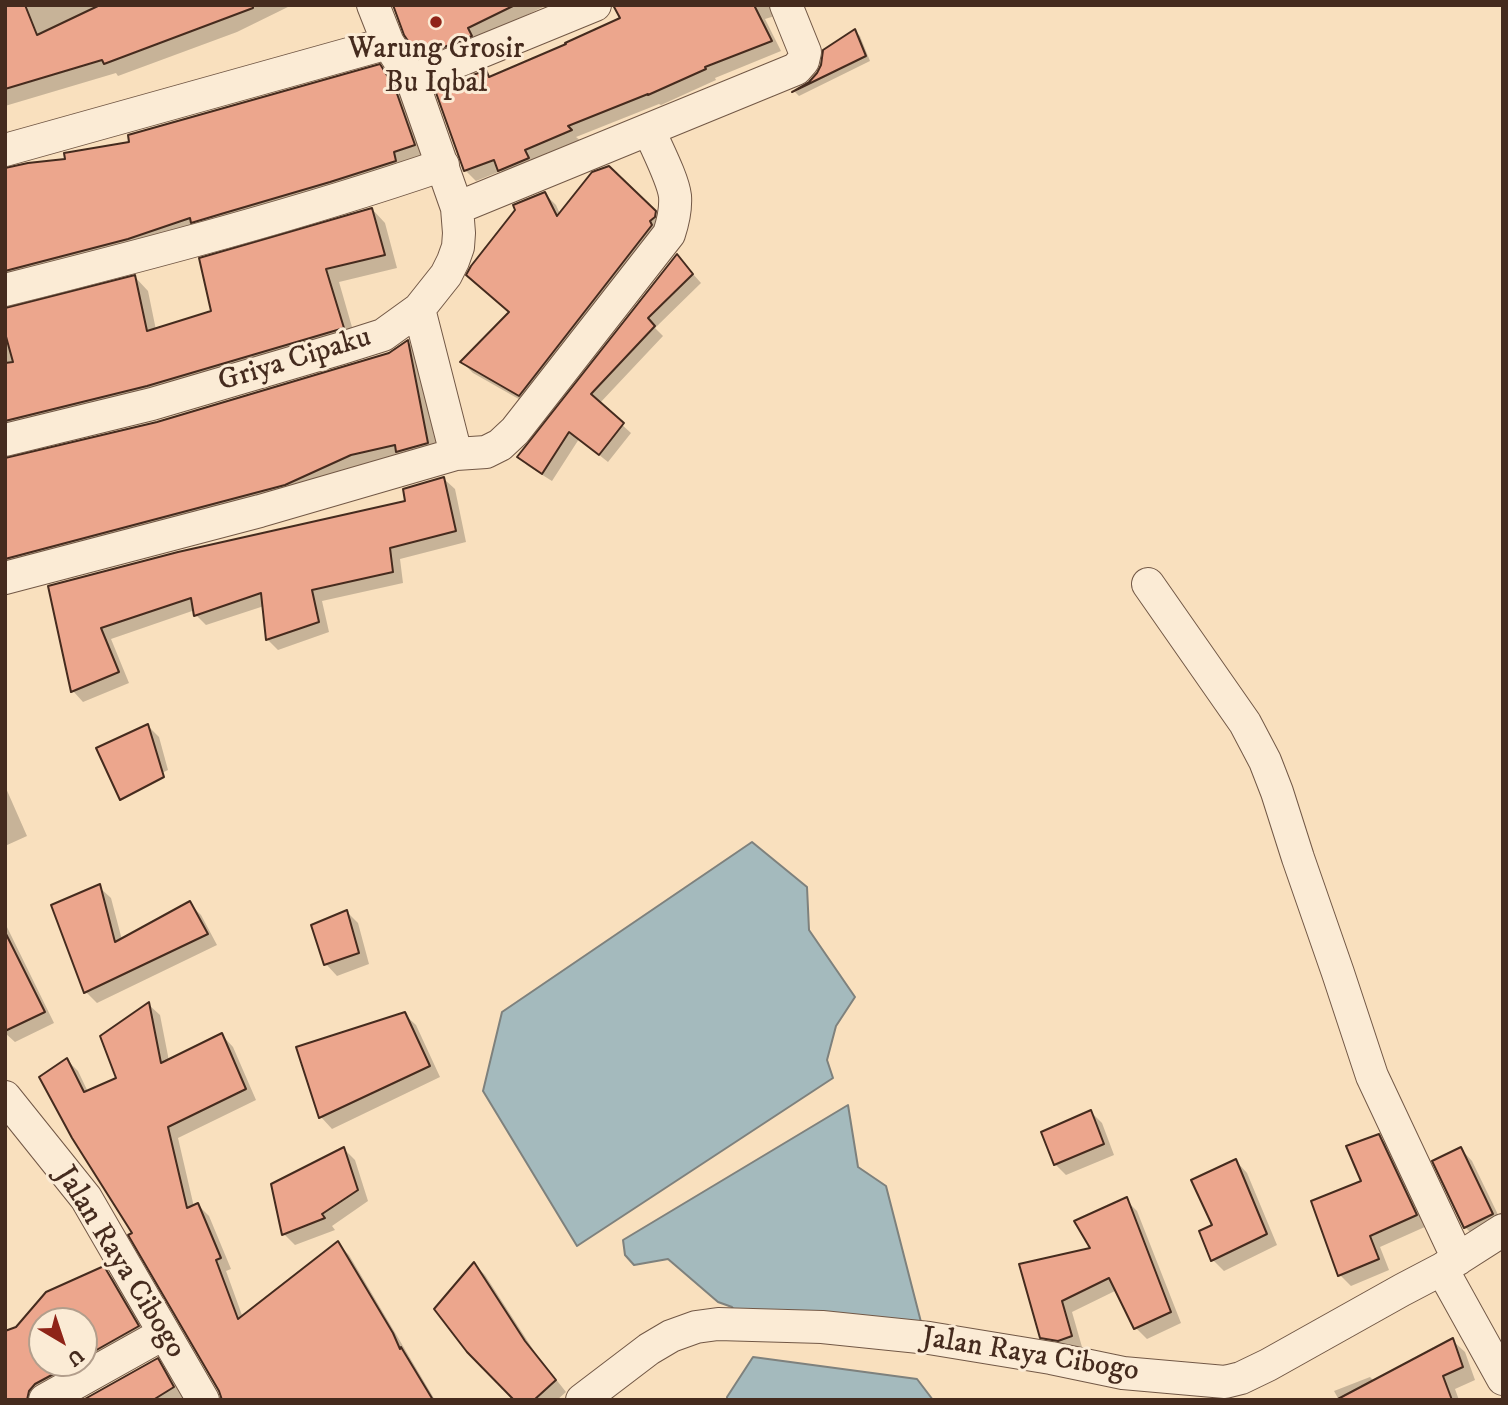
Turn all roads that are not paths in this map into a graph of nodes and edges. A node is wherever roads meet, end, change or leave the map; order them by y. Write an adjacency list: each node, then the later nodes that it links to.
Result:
1 (373, 5): 4 (street, Griya Cipaku)
2 (595, 5): 5 (street)
3 (786, 5): 6 (street)
4 (388, 43): 5 (street, Griya Cipaku); 7 (street)
5 (412, 80): 8 (street, Griya Cipaku)
6 (649, 130): 9 (street); 13 (street)
7 (5, 150)
8 (443, 165): 9 (street, Griya Cipaku); 10 (street)
9 (457, 208): 11 (street, Griya Cipaku)
10 (5, 290)
11 (419, 309): 12 (street, Griya Cipaku); 13 (street)
12 (5, 440)
13 (456, 454): 14 (street)
14 (5, 578)
15 (1148, 584): 18 (street)
16 (5, 1097): 19 (street, Jalan Raya Cibogo)
17 (1503, 1230): 18 (street, Jalan Raya Cibogo)
18 (1450, 1264): 20 (street); 23 (street, Jalan Raya Cibogo)
19 (163, 1334): 21 (street); 22 (street, Jalan Raya Cibogo)
20 (1503, 1379)
21 (45, 1400)
22 (202, 1400)
23 (582, 1400)

